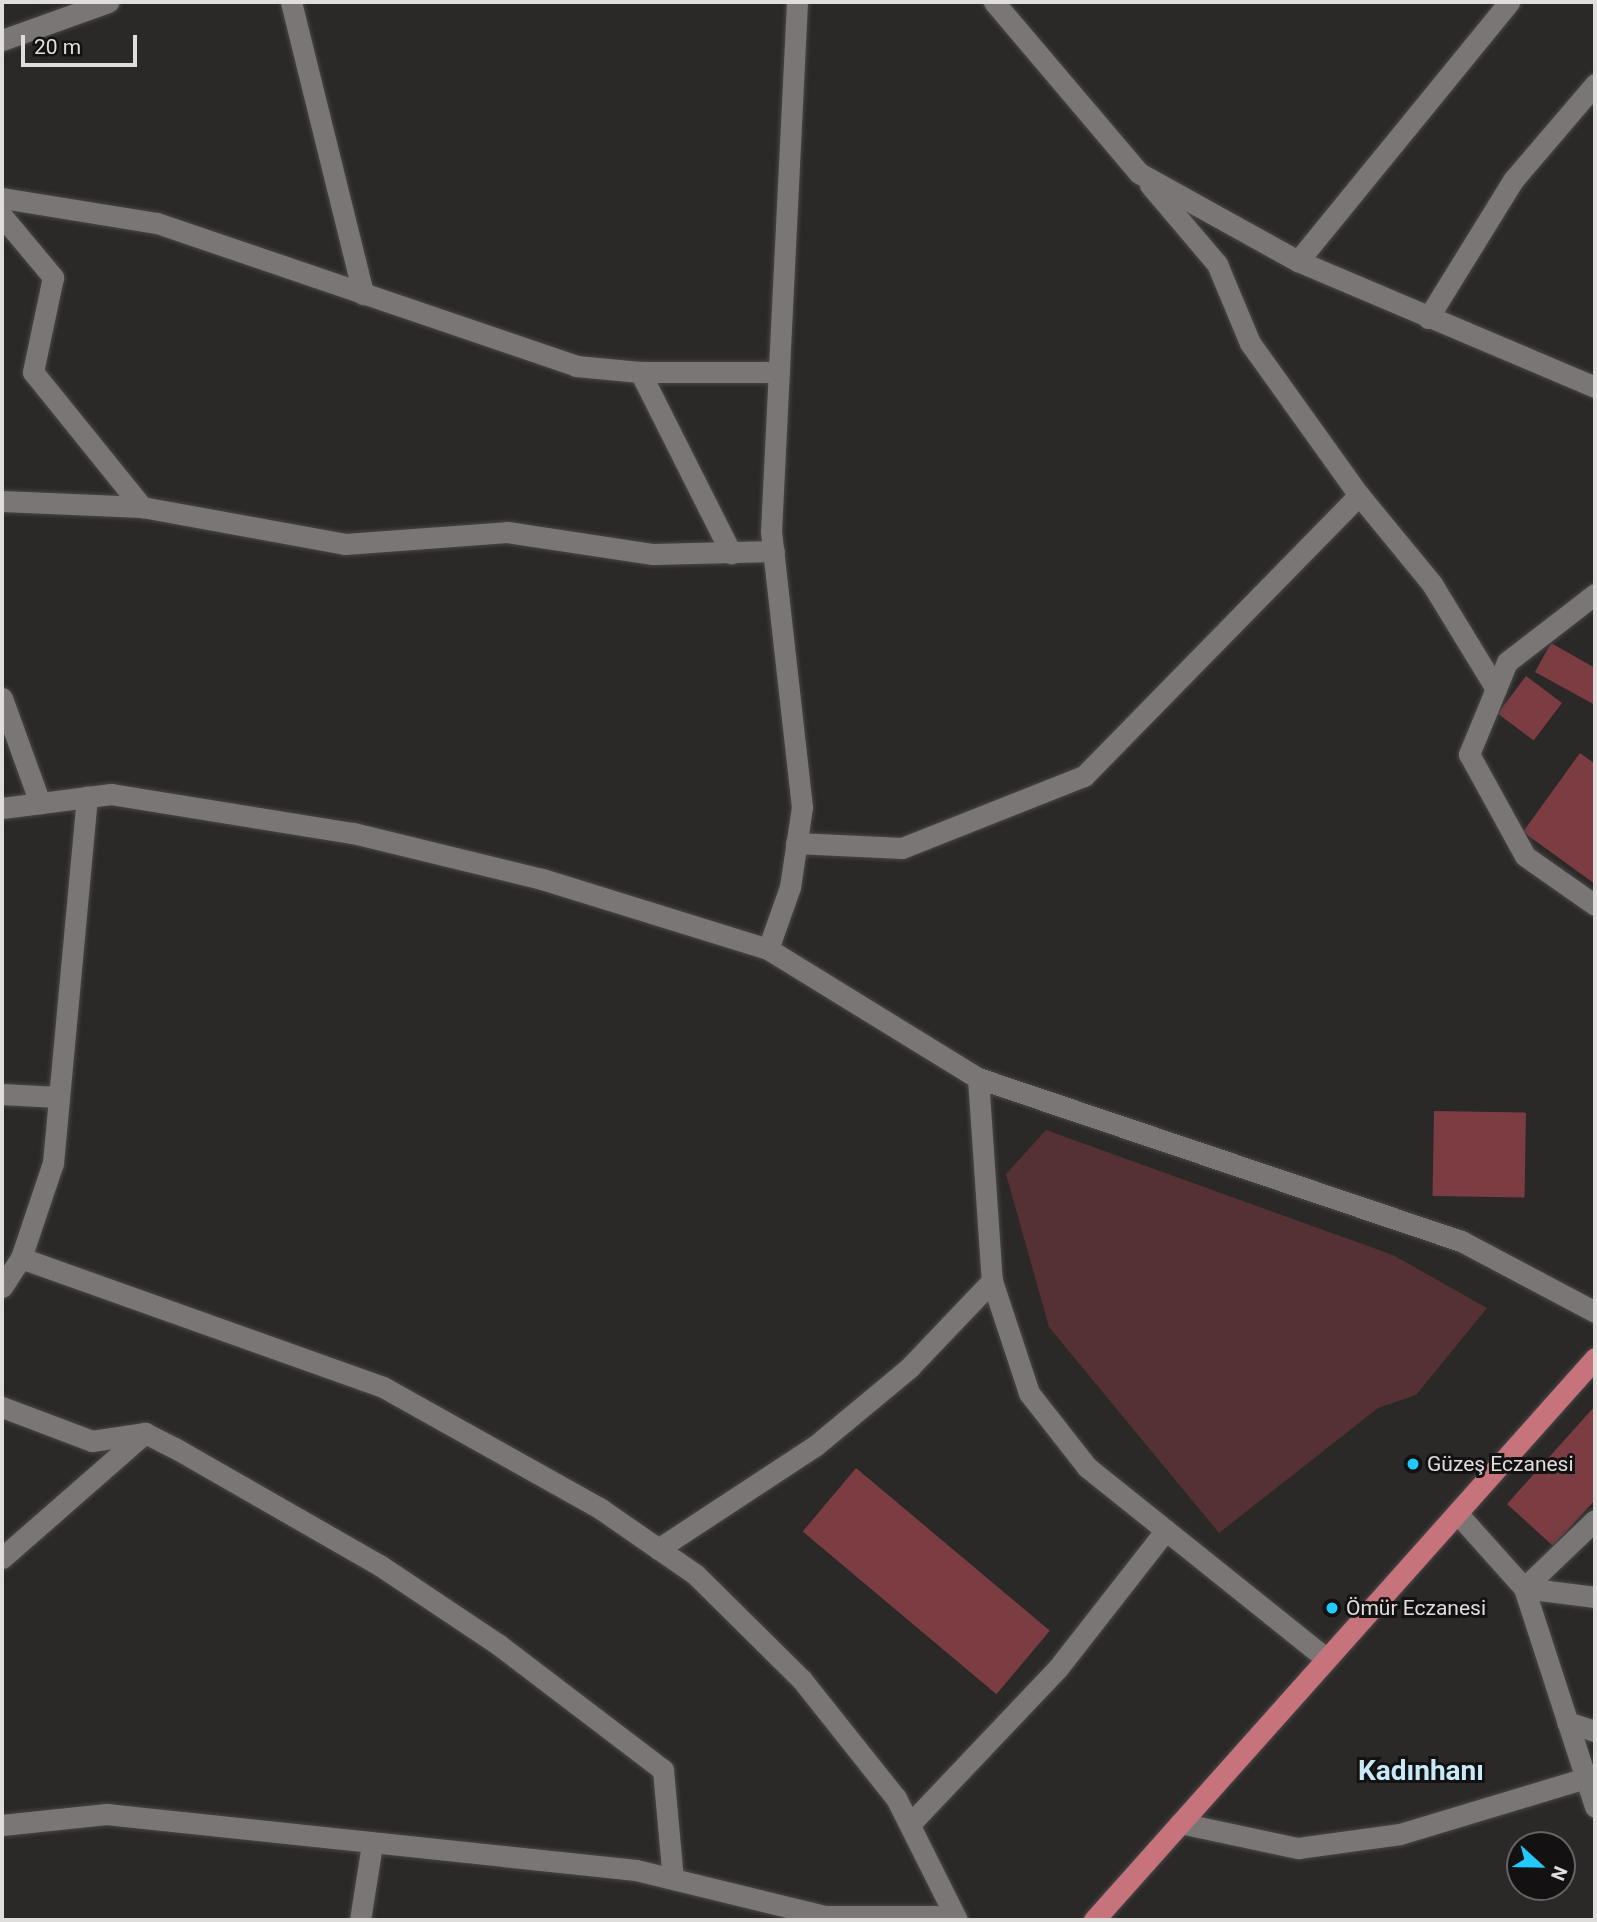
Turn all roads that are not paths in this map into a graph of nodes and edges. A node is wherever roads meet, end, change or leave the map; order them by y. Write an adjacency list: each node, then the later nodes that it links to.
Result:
1 (108, 2): 6 (street)
2 (291, 2): 12 (street)
3 (797, 2): 15 (street)
4 (994, 2): 8 (street)
5 (1509, 2): 11 (street)
6 (2, 40)
7 (1595, 84): 13 (street)
8 (1139, 173): 11 (street); 17 (street)
9 (2, 198): 12 (street)
10 (2, 216): 19 (street)
11 (1298, 261): 13 (street)
12 (363, 294): 14 (street)
13 (1428, 317): 16 (street)
14 (640, 372): 15 (street); 21 (street)
15 (779, 372): 20 (street)
16 (1595, 387)
17 (1359, 495): 23 (street); 28 (street)
18 (2, 501): 19 (street)
19 (142, 507): 21 (street)
20 (774, 551): 21 (street); 28 (street)
21 (731, 553)
22 (1595, 594): 23 (street)
23 (1496, 689): 29 (street)
24 (2, 698): 26 (street)
25 (87, 797): 26 (street); 30 (street); 33 (street)
26 (40, 803): 27 (street)
27 (2, 808)
28 (796, 843): 30 (street)
29 (1595, 905)
30 (768, 949): 31 (street)
31 (978, 1078): 35 (street); 37 (street)
32 (2, 1094): 33 (street)
33 (57, 1097): 34 (street)
34 (21, 1258): 36 (street); 44 (street)
35 (992, 1281): 43 (street); 44 (street)
36 (2, 1287)
37 (1595, 1312)
38 (1595, 1358): 41 (main road)
39 (2, 1407): 40 (street)
40 (145, 1433): 45 (street); 57 (street)
41 (1457, 1513): 46 (street); 48 (main road)
42 (1595, 1520): 46 (street)
43 (1166, 1530): 48 (street); 54 (street)
44 (658, 1549): 54 (street)
45 (2, 1558)
46 (1524, 1588): 47 (street); 49 (street)
47 (1595, 1597)
48 (1327, 1659): 53 (main road)
49 (1567, 1722): 50 (street); 51 (street)
50 (1595, 1731)
51 (1585, 1778): 52 (street); 53 (street)
52 (1595, 1807)
53 (1180, 1823): 62 (main road)
54 (910, 1824): 61 (street)
55 (2, 1825): 56 (street)
56 (372, 1844): 57 (street); 59 (street)
57 (673, 1879): 58 (street)
58 (819, 1918): 60 (street)
59 (360, 1920)
60 (948, 1920)
61 (957, 1920)
62 (1094, 1920)

